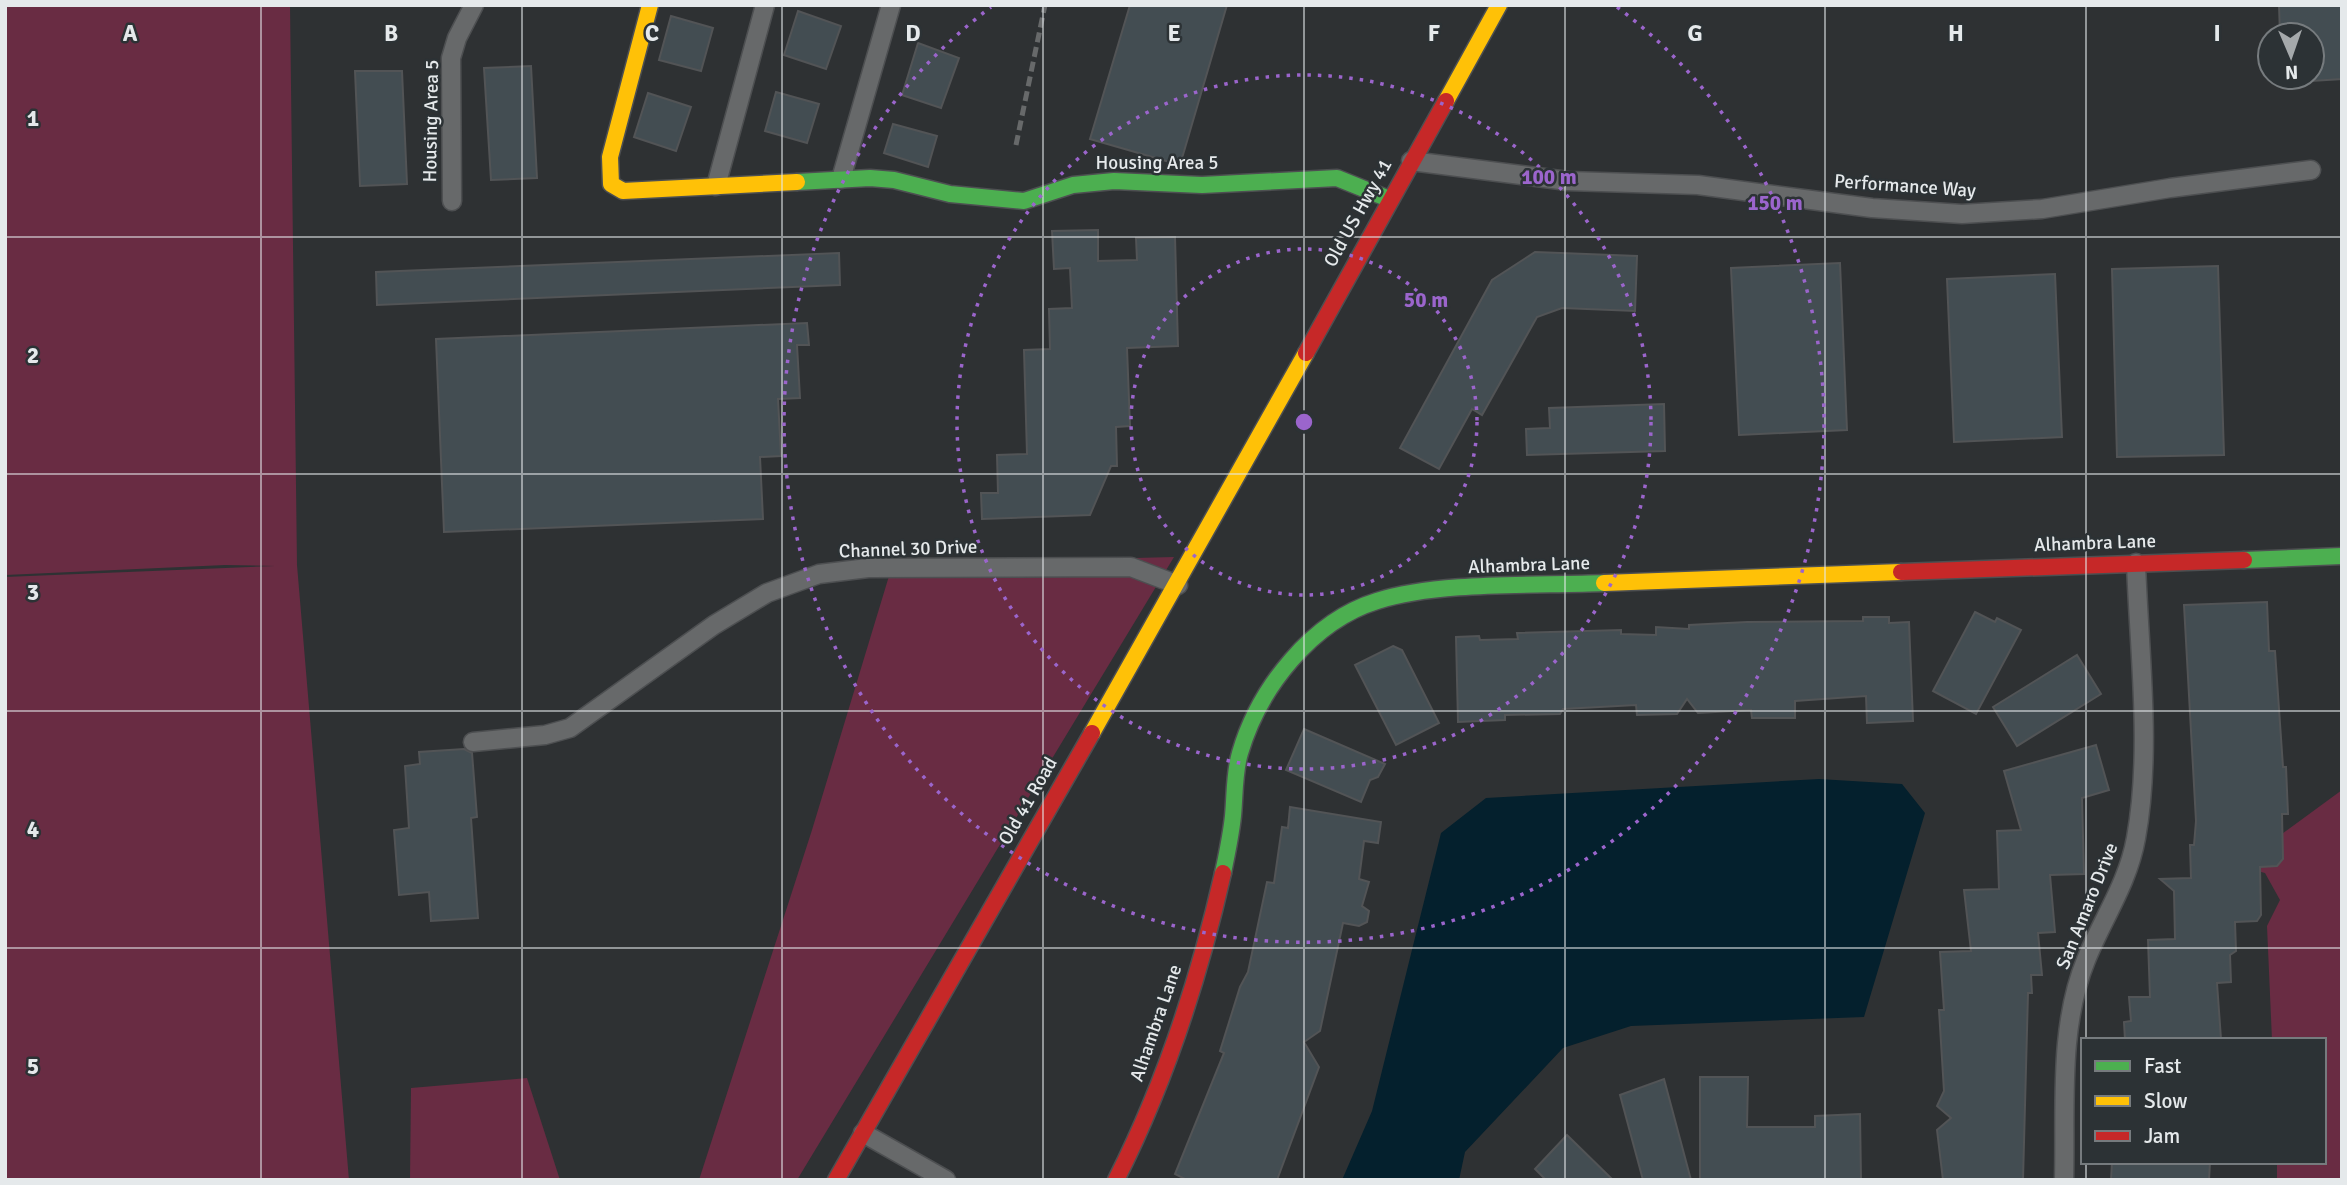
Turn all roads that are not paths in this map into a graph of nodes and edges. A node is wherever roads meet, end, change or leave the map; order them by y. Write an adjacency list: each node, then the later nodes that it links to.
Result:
1 (474, 5): 11 (street, Housing Area 5)
2 (650, 5): 9 (street, Housing Area 5)
3 (765, 5): 9 (street)
4 (891, 5): 8 (street)
5 (1499, 5): 6 (street, Old US Hwy 41)
6 (1411, 161): 7 (street, Performance Way); 10 (street, Old US Hwy 41)
7 (2311, 170)
8 (841, 179): 9 (street, Housing Area 5); 10 (street, Housing Area 5)
9 (716, 186)
10 (1389, 199): 12 (street, Old US Hwy 41)
11 (452, 201)
12 (1257, 443): 15 (street, Old 41 Road)
13 (2342, 556): 14 (street, Alhambra Lane)
14 (2136, 563): 20 (street, Alhambra Lane); 21 (street, San Amaro Drive)
15 (1178, 585): 16 (street, Channel 30 Drive); 17 (street, Old 41 Road)
16 (473, 742)
17 (863, 1133): 18 (street, Old 41 Road); 19 (street)
18 (836, 1180)
19 (946, 1180)
20 (1116, 1180)
21 (2064, 1180)

